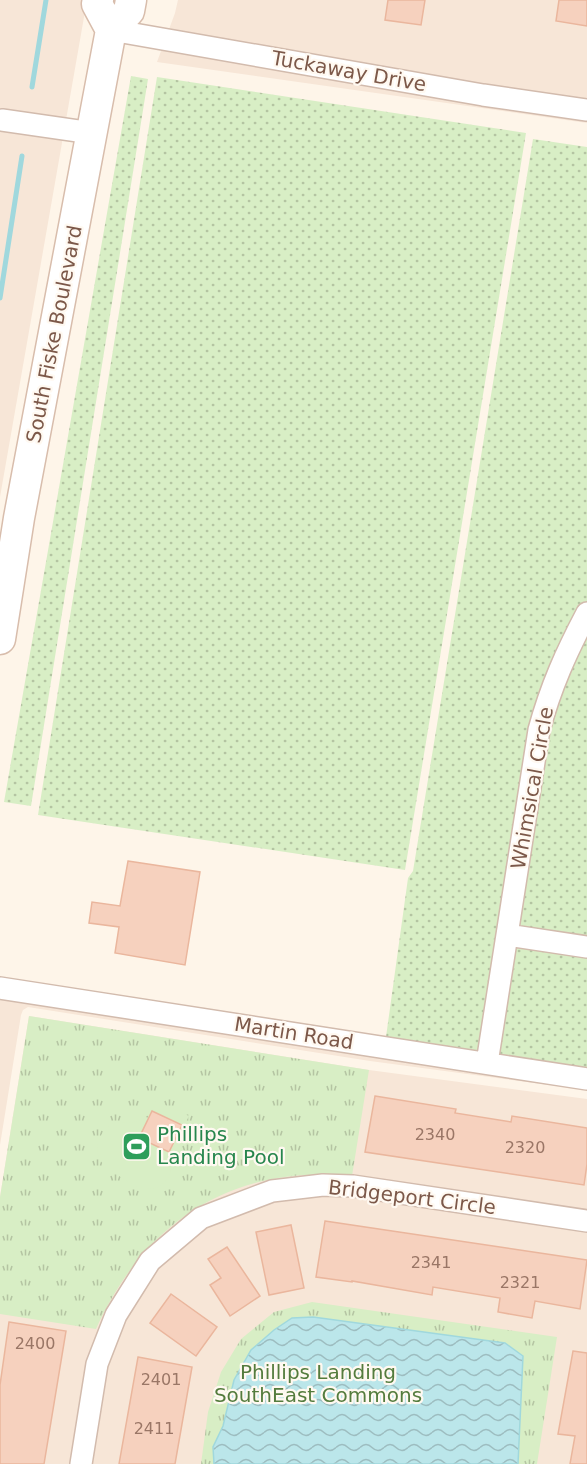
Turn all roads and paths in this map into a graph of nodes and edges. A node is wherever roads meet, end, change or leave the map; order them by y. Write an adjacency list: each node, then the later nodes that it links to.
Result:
1 (98, 0): 3 (main road)
2 (131, 0): 3 (main road, South Fiske Boulevard)
3 (111, 30): 4 (street, Tuckaway Drive); 6 (main road, South Fiske Boulevard)
4 (587, 110)
5 (1, 118): 6 (street)
6 (92, 133): 7 (main road, South Fiske Boulevard)
7 (10, 517): 9 (main road, South Fiske Boulevard)
8 (587, 613): 10 (street, Whimsical Circle)
9 (0, 639)
10 (507, 934): 11 (street); 13 (street, Whimsical Circle)
11 (587, 946)
12 (0, 988): 13 (street, Martin Road)
13 (487, 1063): 14 (street, Martin Road)
14 (587, 1079)
15 (587, 1221): 16 (street, Bridgeport Circle)
16 (81, 1464)

